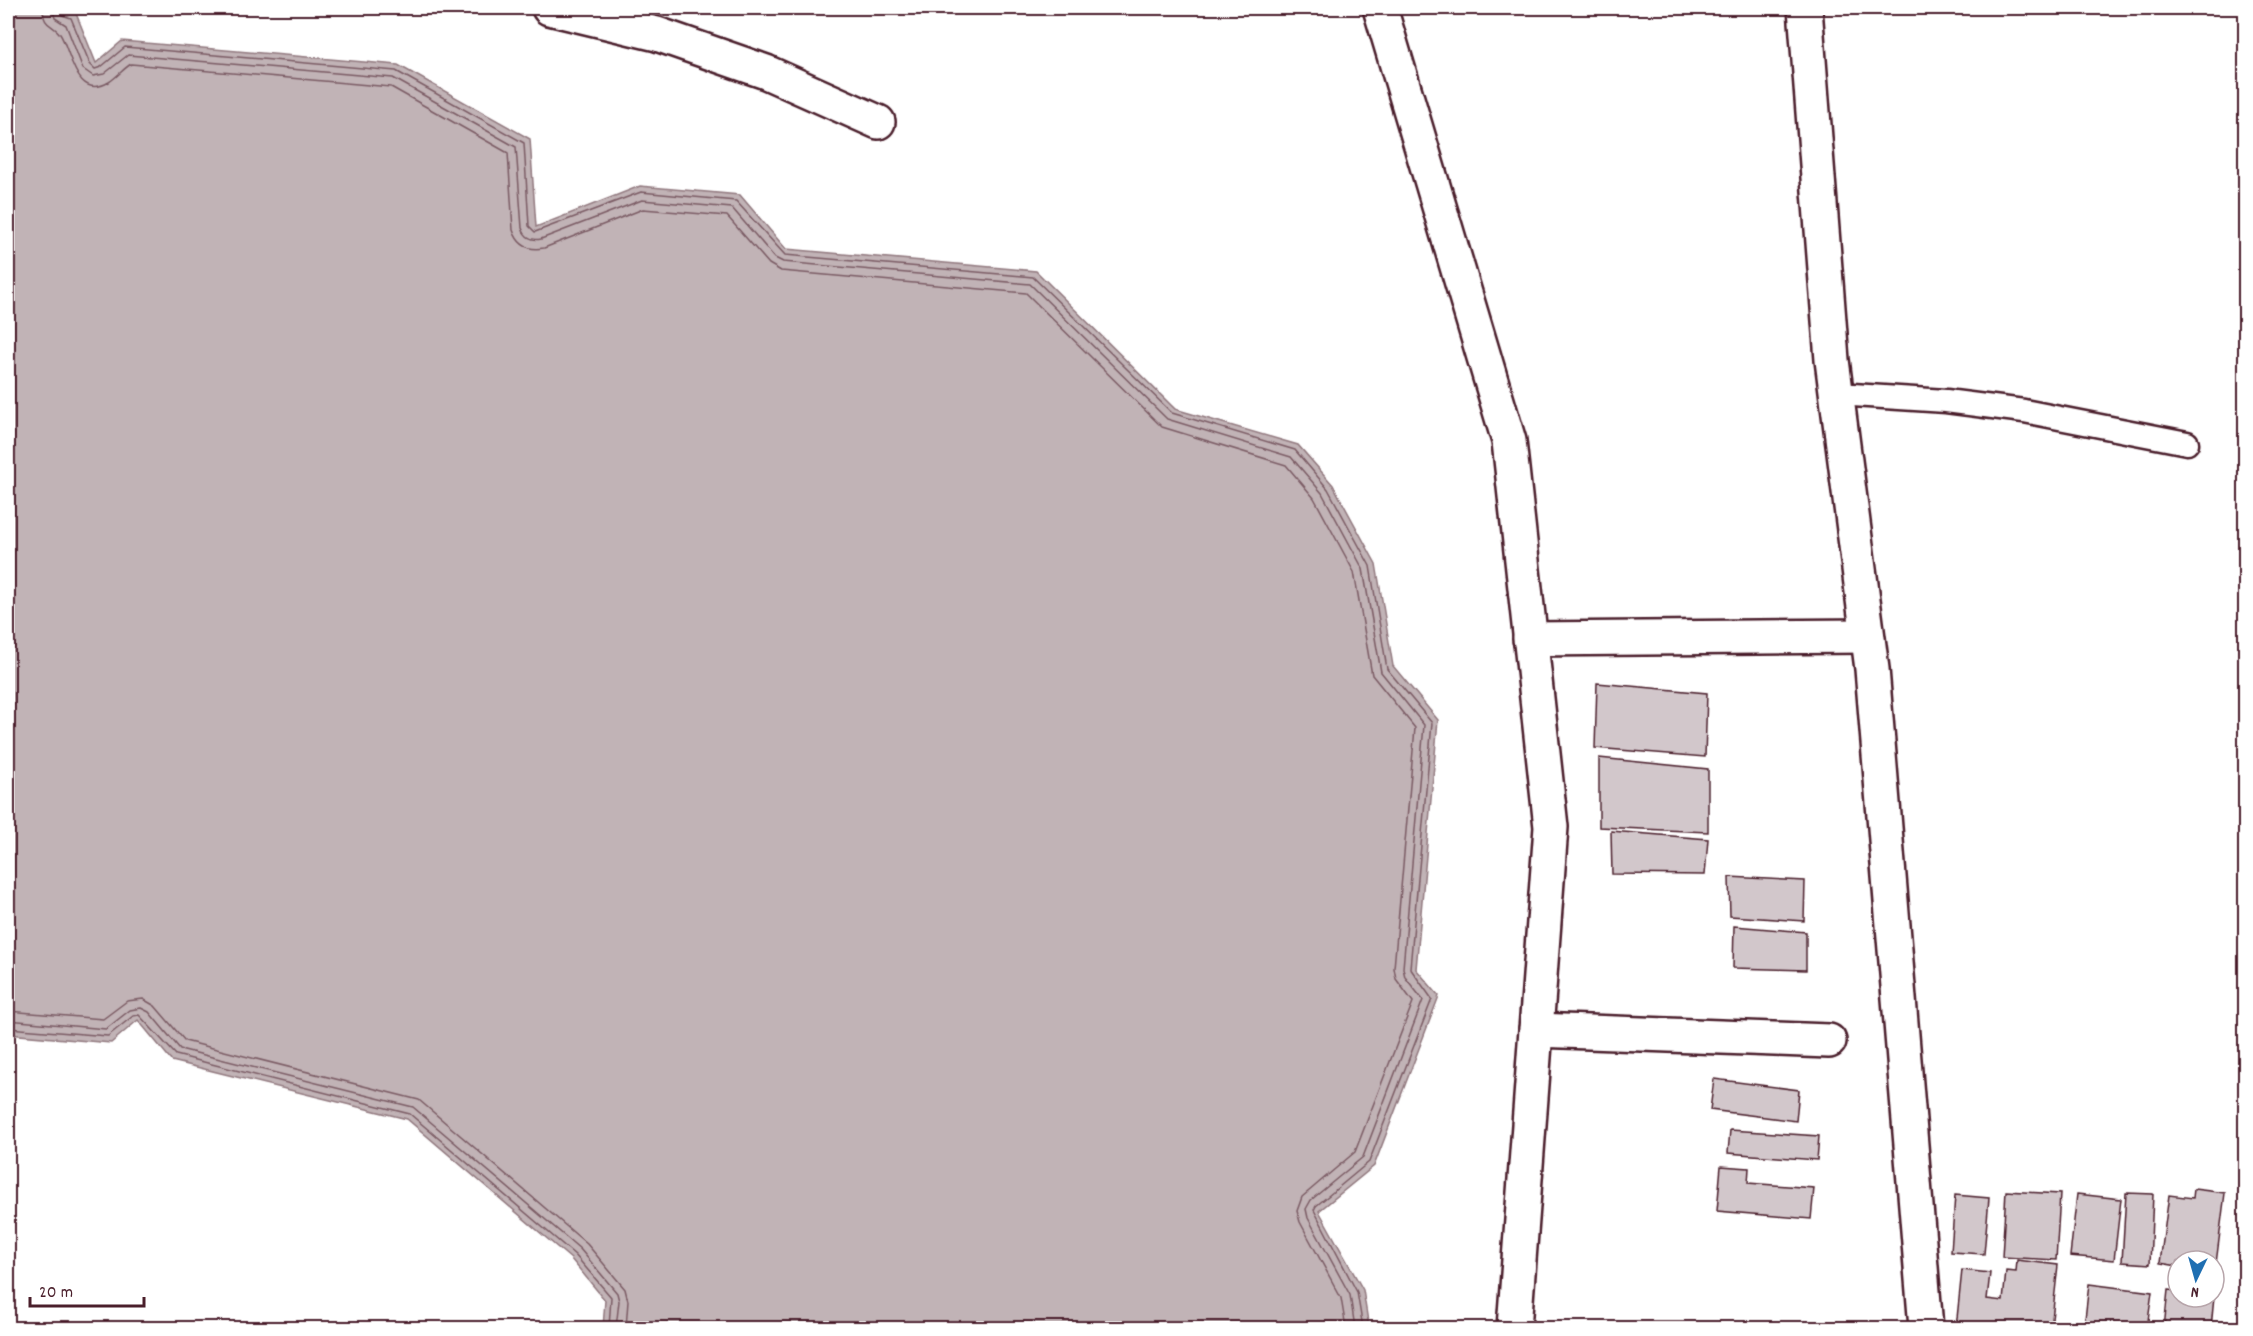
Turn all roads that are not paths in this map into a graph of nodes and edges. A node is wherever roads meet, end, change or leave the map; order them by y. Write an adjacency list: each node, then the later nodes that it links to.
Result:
1 (549, 8): 4 (street)
2 (1380, 8): 8 (street)
3 (1805, 8): 5 (street)
4 (878, 122)
5 (1837, 394): 6 (lane); 7 (street)
6 (2187, 443)
7 (1867, 636): 8 (street); 12 (street)
8 (1530, 639): 9 (street)
9 (1536, 1030): 10 (street); 11 (street)
10 (1829, 1041)
11 (1514, 1329)
12 (1926, 1329)

